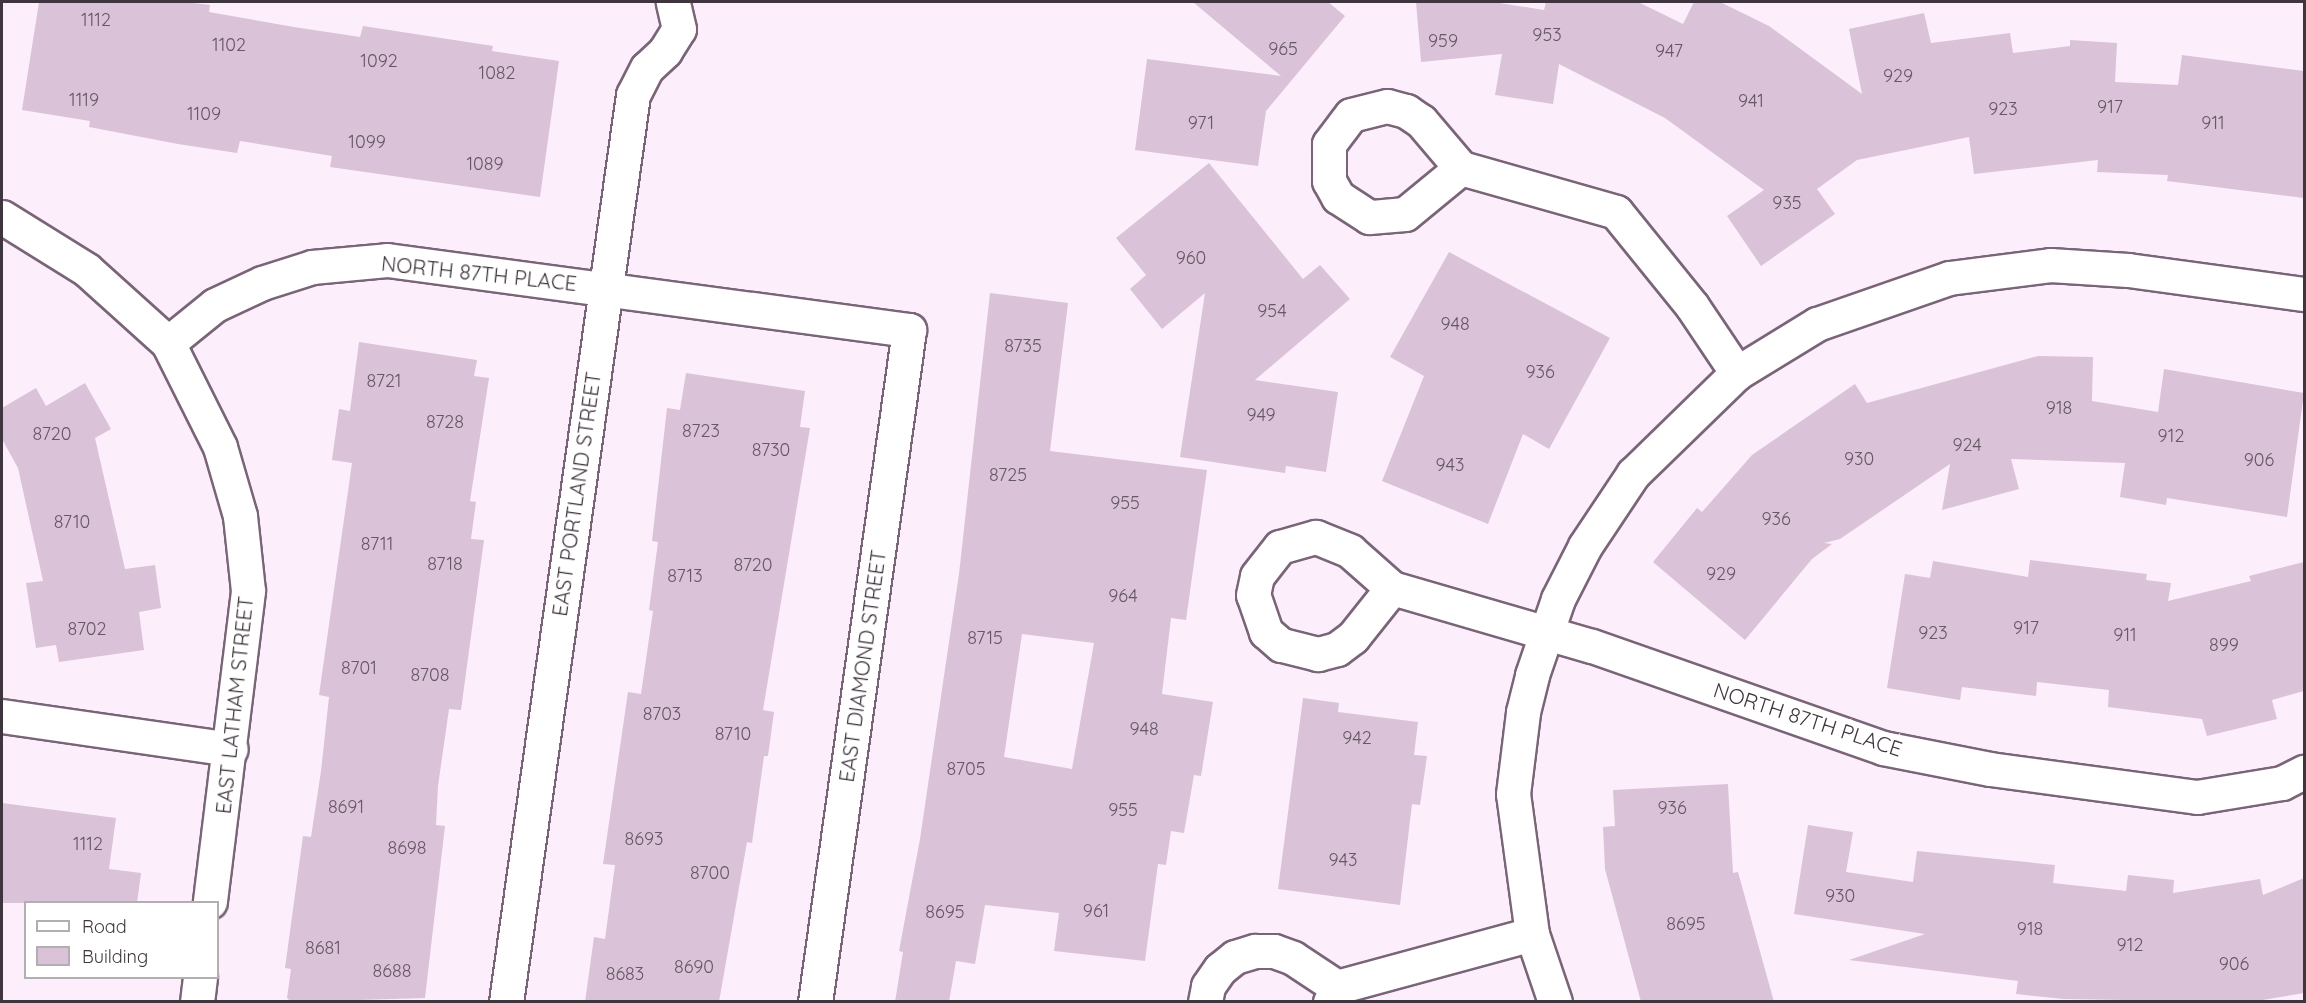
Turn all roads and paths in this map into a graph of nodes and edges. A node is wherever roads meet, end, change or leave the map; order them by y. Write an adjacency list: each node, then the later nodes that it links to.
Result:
1 (673, 2): 4 (street, EAST PORTLAND STREET)
2 (1461, 168): 8 (street)
3 (2, 217): 7 (street)
4 (605, 287): 6 (street, NORTH 87TH PLACE); 7 (street, NORTH 87TH PLACE); 19 (street, EAST PORTLAND STREET)
5 (2304, 294): 8 (street)
6 (909, 330): 20 (street, EAST DIAMOND STREET)
7 (168, 343): 12 (street, EAST LATHAM STREET)
8 (1737, 372): 10 (street)
9 (1392, 588): 10 (street, NORTH 87TH PLACE)
10 (1545, 632): 13 (street, NORTH 87TH PLACE); 15 (street)
11 (2, 716): 12 (street)
12 (231, 749): 14 (street, EAST LATHAM STREET)
13 (2304, 772)
14 (210, 901)
15 (1532, 934): 17 (street); 22 (street)
16 (200, 979): 18 (street)
17 (1334, 994): 21 (street)
18 (197, 1002)
19 (506, 1002)
20 (815, 1002)
21 (1205, 1002)
22 (1555, 1002)

